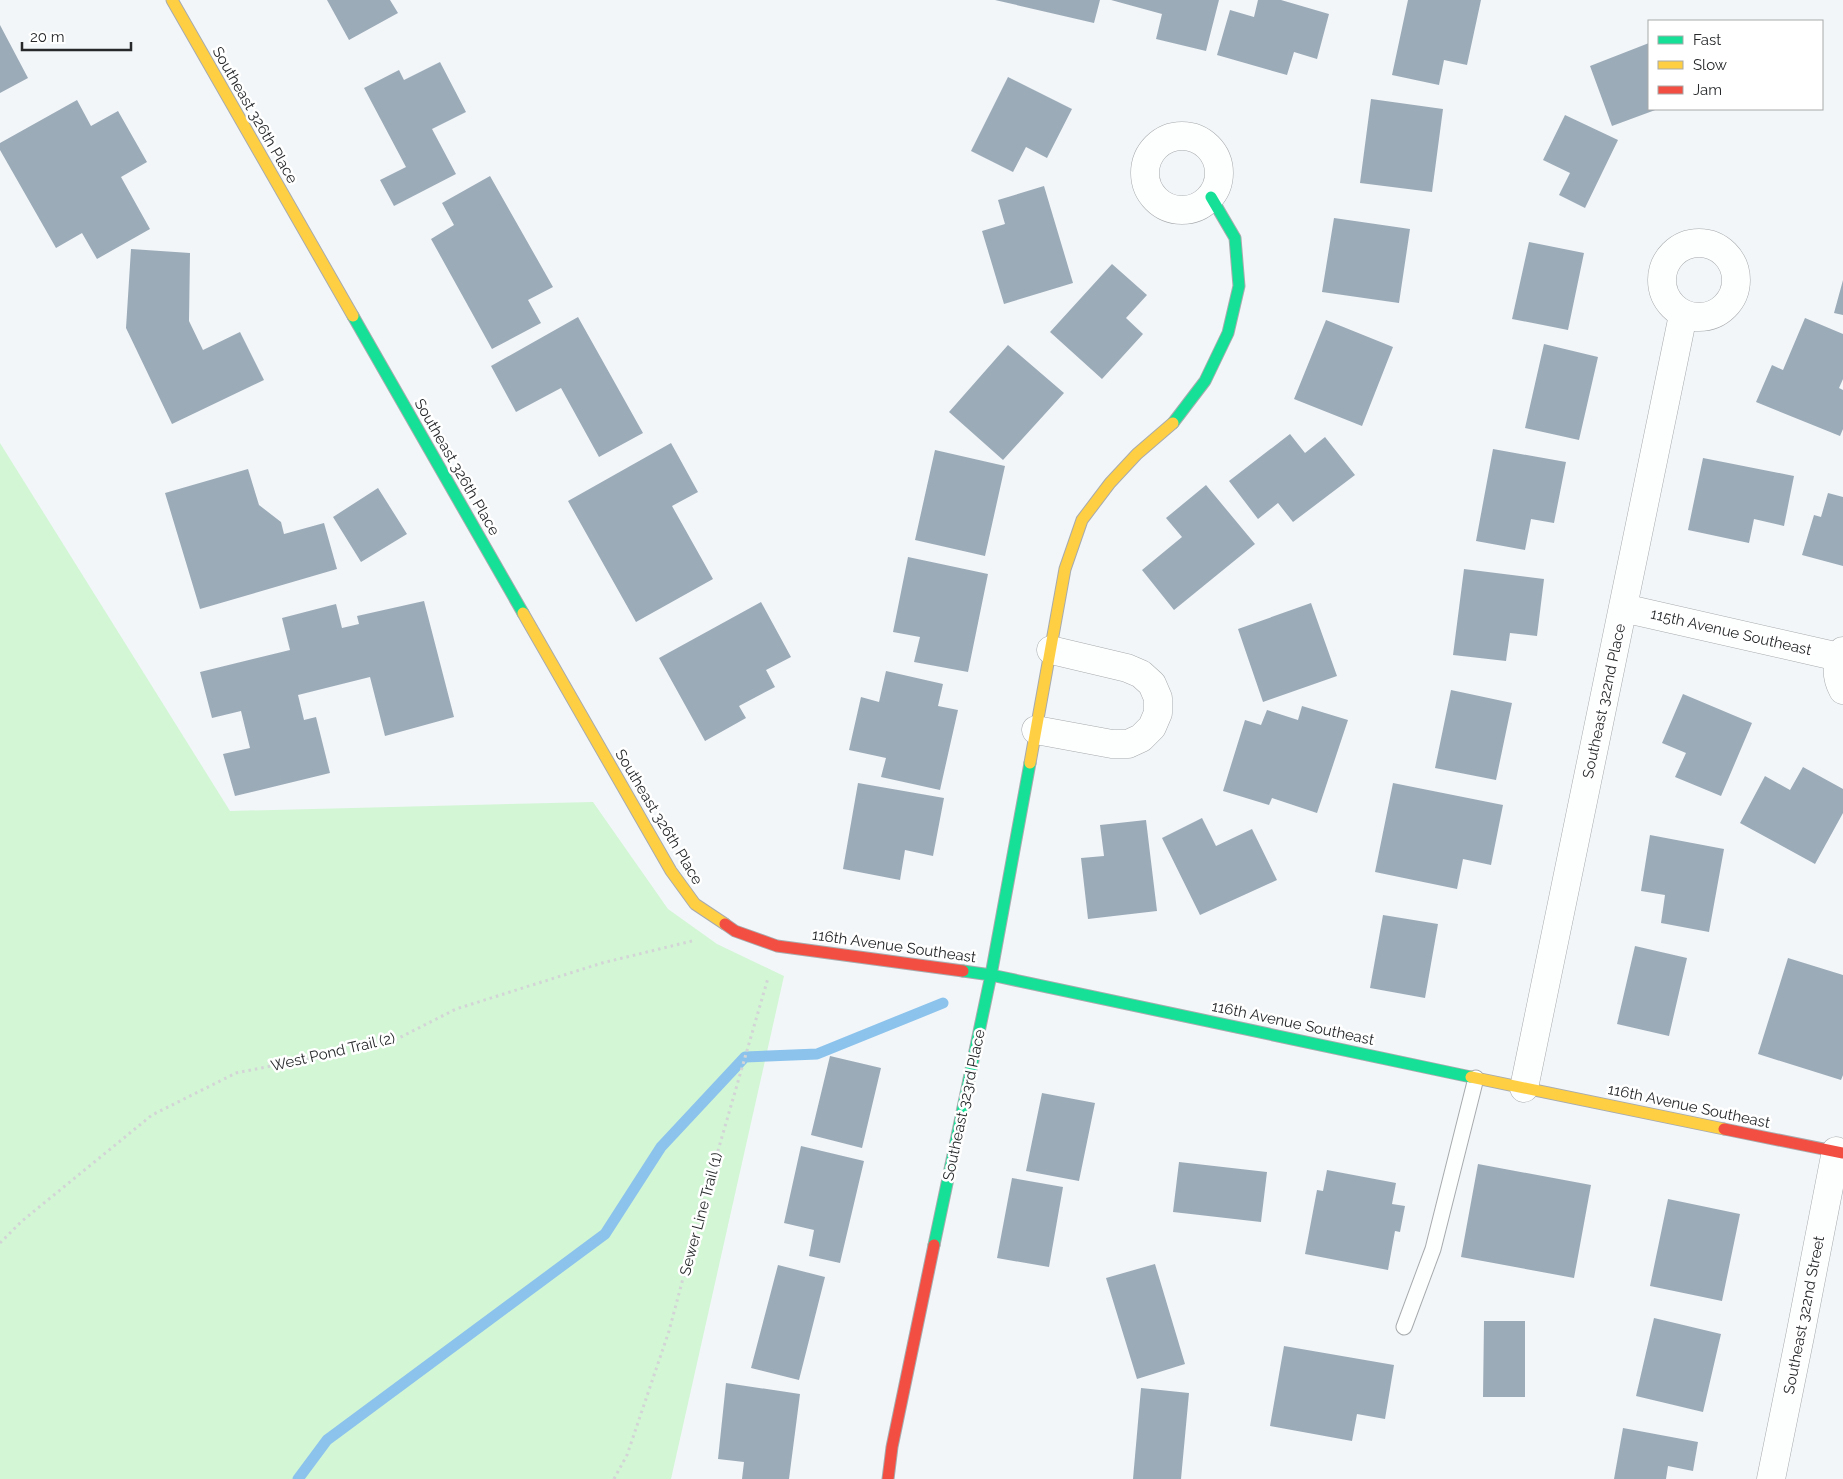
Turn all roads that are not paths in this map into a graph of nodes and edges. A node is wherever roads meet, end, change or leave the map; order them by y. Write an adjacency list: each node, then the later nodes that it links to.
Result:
1 (172, 0): 9 (street, Southeast 326th Place)
2 (1211, 197): 5 (street, Southeast 323rd Place)
3 (1683, 315): 4 (street, Southeast 322nd Place)
4 (1623, 608): 6 (street, 115th Avenue Southeast); 12 (street, Southeast 322nd Place)
5 (1051, 650): 8 (street, Southeast 323rd Place); 8 (street)
6 (1841, 654): 7 (street, 115th Avenue Southeast)
7 (1843, 690)
8 (1036, 730): 10 (street, Southeast 323rd Place)
9 (735, 931): 10 (street, 116th Avenue Southeast)
10 (991, 975): 11 (street, 116th Avenue Southeast); 15 (street, Southeast 323rd Place)
11 (1476, 1078): 12 (street, 116th Avenue Southeast); 14 (lane)
12 (1524, 1088): 13 (street, 116th Avenue Southeast)
13 (1839, 1152): 16 (street, Southeast 322nd Street)
14 (1404, 1327)
15 (888, 1479)
16 (1771, 1479)

